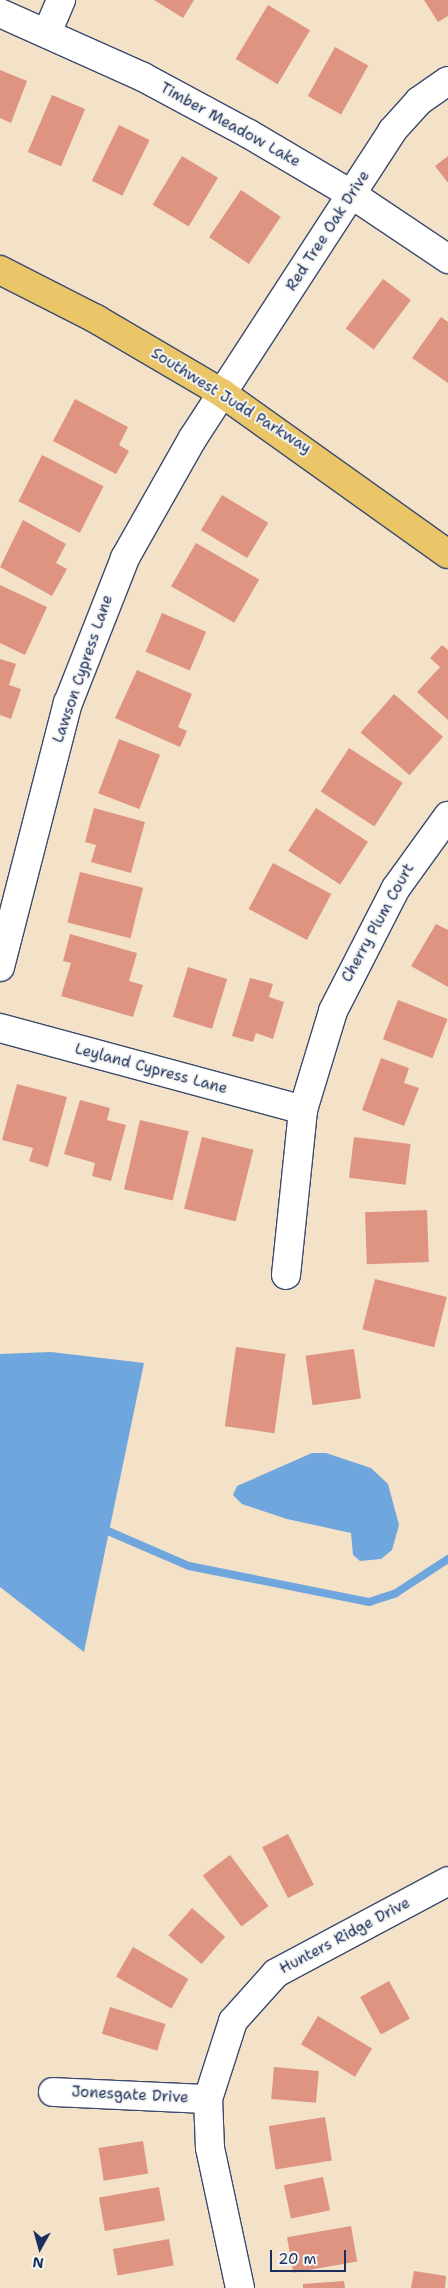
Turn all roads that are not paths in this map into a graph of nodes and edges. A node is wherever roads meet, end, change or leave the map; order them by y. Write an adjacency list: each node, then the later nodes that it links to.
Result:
1 (61, 0): 3 (street)
2 (0, 13): 3 (street, Timber Meadow Lake)
3 (47, 33): 5 (street, Timber Meadow Lake)
4 (448, 81): 5 (street, Red Tree Oak Drive)
5 (352, 194): 6 (street, Timber Meadow Lake); 8 (street, Red Tree Oak Drive)
6 (448, 259)
7 (0, 270): 8 (highway, Southwest Judd Parkway)
8 (222, 393): 9 (highway, Southwest Judd Parkway); 11 (street, Lawson Cypress Lane)
9 (448, 554)
10 (448, 816): 13 (street, Cherry Plum Court)
11 (0, 967)
12 (0, 1028): 13 (street, Leyland Cypress Lane)
13 (303, 1110): 14 (street, Cherry Plum Court)
14 (286, 1274)
15 (448, 1880): 17 (street, Hunters Ridge Drive)
16 (53, 2092): 17 (street, Jonesgate Drive)
17 (208, 2099): 18 (street, Hunters Ridge Drive)
18 (240, 2288)

